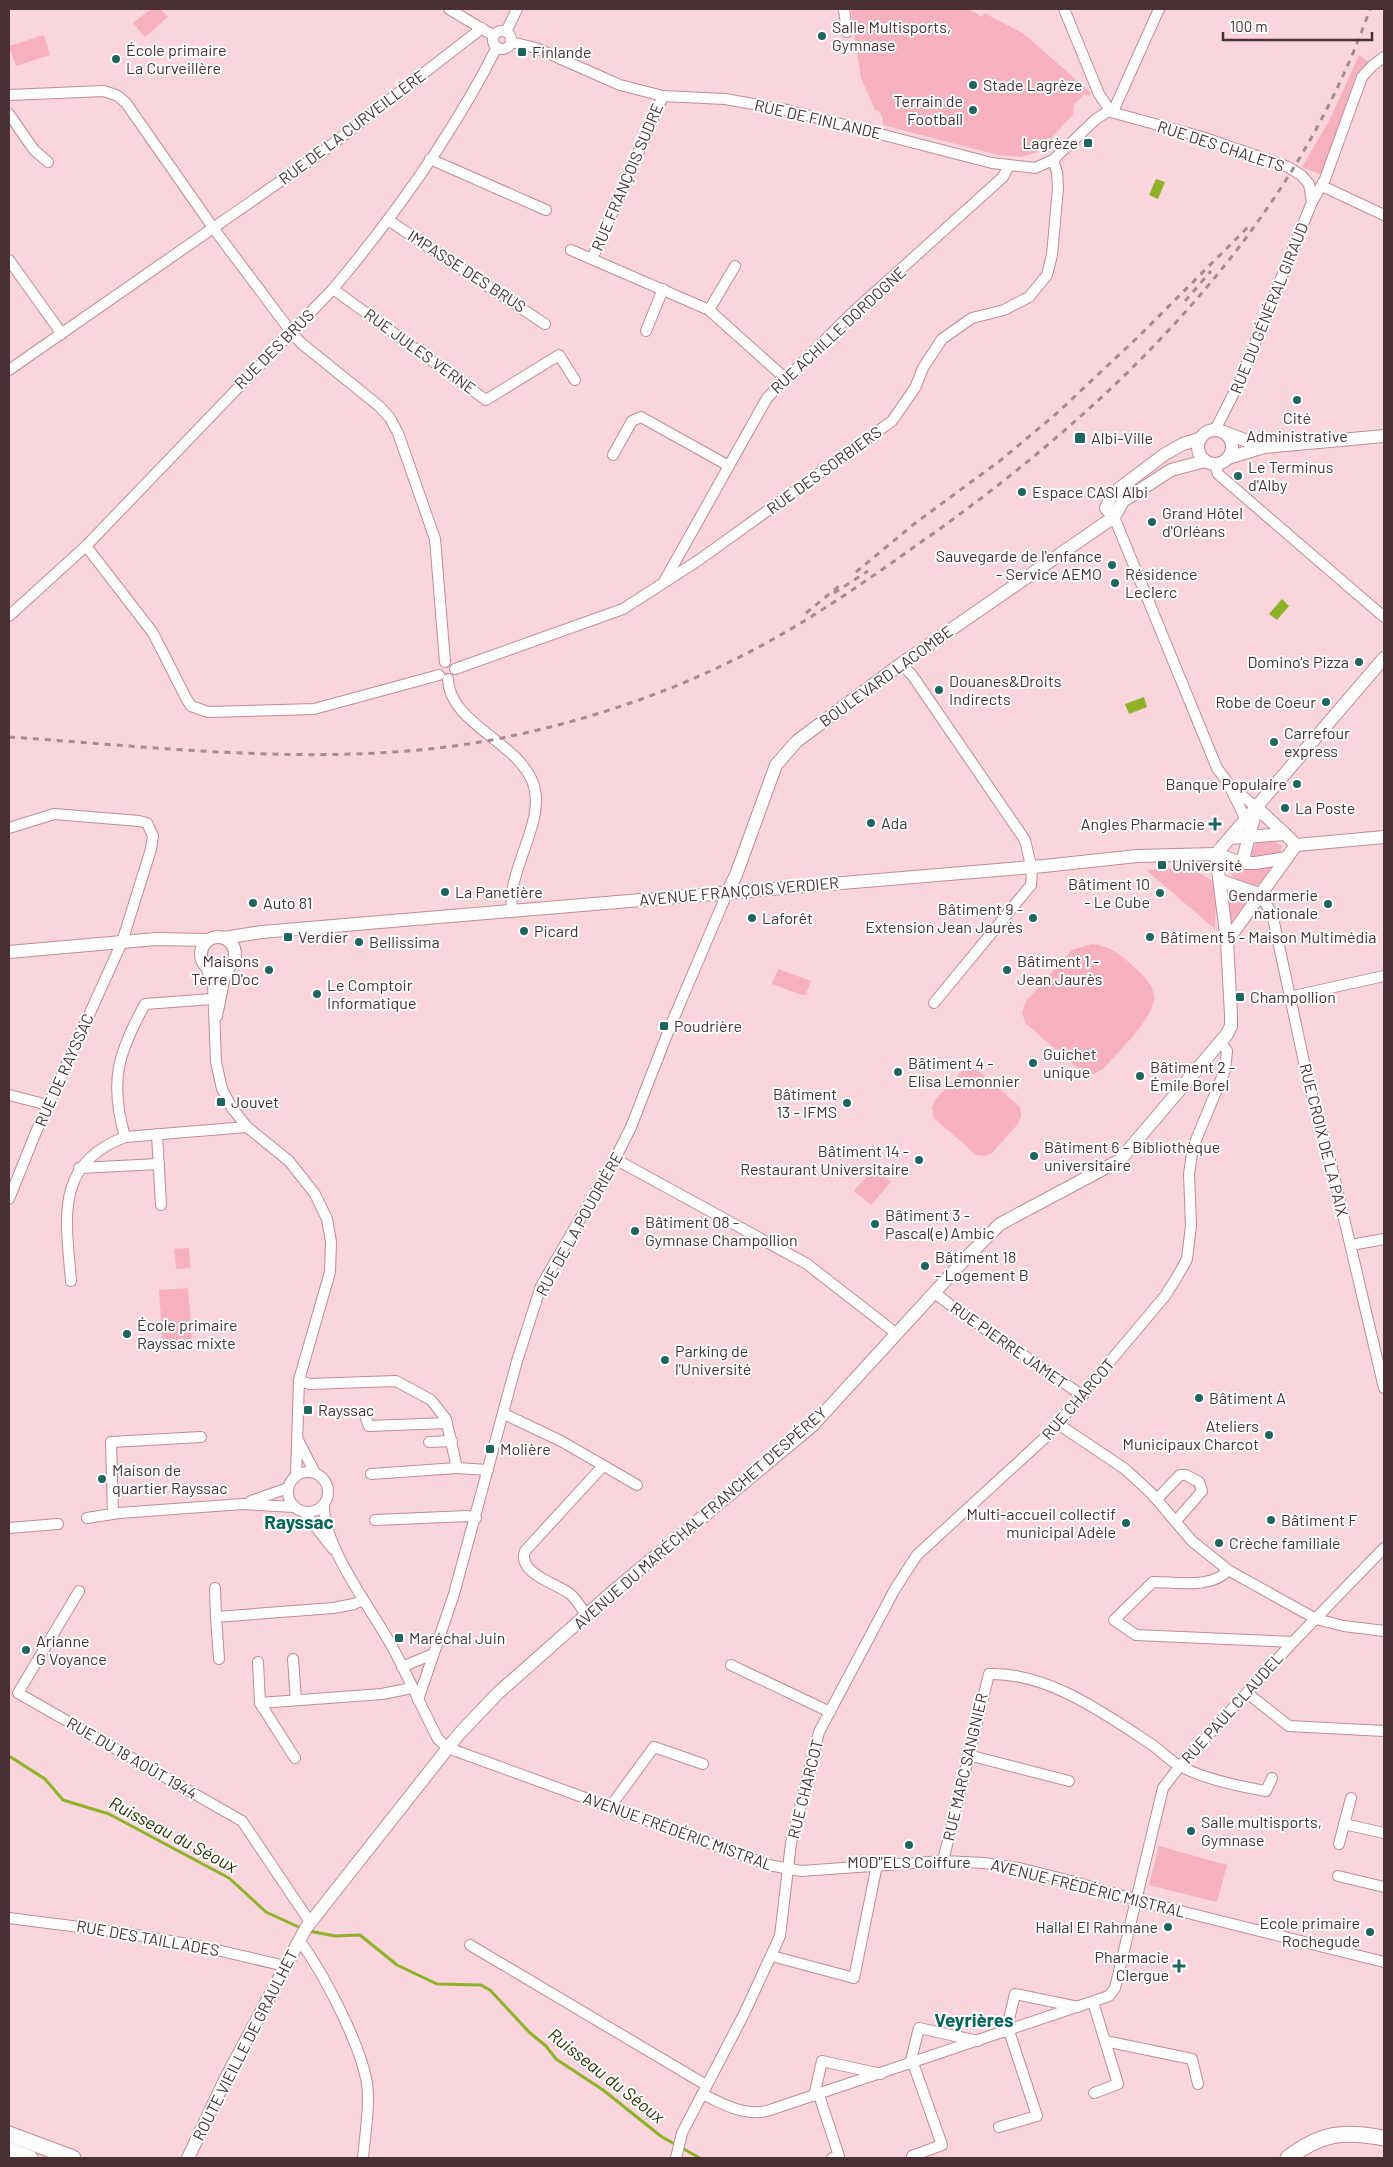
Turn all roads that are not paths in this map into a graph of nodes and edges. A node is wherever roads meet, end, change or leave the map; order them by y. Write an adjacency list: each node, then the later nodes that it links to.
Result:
1 (449, 9): 6 (street)
2 (517, 9): 7 (street)
3 (844, 9): 8 (street)
4 (1064, 9): 15 (street)
5 (1159, 9): 15 (street)
6 (482, 28): 9 (street); 26 (street, RUE DE LA CURVEILLÈRE)
7 (506, 32): 9 (street); 10 (street)
8 (847, 32)
9 (494, 36): 11 (street)
10 (511, 42): 11 (street); 14 (street, RUE DE FINLANDE)
11 (497, 47): 17 (street, RUE DES BRUS)
12 (1384, 58): 21 (street, RUE DU GÉNÉRAL GIRAUD)
13 (9, 95): 26 (street)
14 (663, 96): 20 (street, RUE DE FINLANDE); 28 (street, RUE FRANÇOIS SUDRE)
15 (1111, 112): 18 (street, RUE DE FINLANDE); 22 (street, RUE DES CHALETS)
16 (9, 114): 19 (street)
17 (430, 159): 23 (street); 25 (street, RUE DES BRUS)
18 (1053, 160): 20 (street, RUE DE FINLANDE); 52 (street, RUE DES SORBIERS)
19 (48, 162)
20 (1008, 166): 39 (street, RUE ACHILLE DORDOGNE)
21 (1322, 186): 22 (street, RUE DU GÉNÉRAL GIRAUD); 24 (street)
22 (1312, 202): 41 (street, RUE DU GÉNÉRAL GIRAUD)
23 (546, 210)
24 (1384, 215)
25 (388, 220): 31 (street, RUE DES BRUS); 34 (street, IMPASSE DES BRUS)
26 (213, 228): 36 (street); 37 (street, RUE DE LA CURVEILLÈRE)
27 (571, 250): 28 (street)
28 (592, 259): 32 (street)
29 (9, 260): 37 (street)
30 (735, 266): 33 (street)
31 (333, 289): 36 (street, RUE DES BRUS); 40 (street, RUE JULES VERNE)
32 (663, 289): 33 (street); 35 (street)
33 (709, 310): 39 (street)
34 (545, 324)
35 (646, 331)
36 (292, 333): 51 (street, RUE DES BRUS); 57 (street)
37 (62, 334): 38 (street, RUE DE LA CURVEILLÈRE)
38 (9, 370)
39 (784, 378): 48 (street, RUE ACHILLE DORDOGNE)
40 (574, 380)
41 (1219, 431): 43 (main road); 44 (main road); 46 (main road)
42 (1384, 436): 44 (main road)
43 (1199, 439): 47 (main road); 49 (main road)
44 (1264, 447): 46 (main road)
45 (613, 455): 48 (street)
46 (1228, 458): 47 (main road)
47 (1210, 462): 49 (main road, BOULEVARD LACOMBE); 55 (street)
48 (729, 466): 50 (street, RUE ACHILLE DORDOGNE)
49 (1114, 517): 58 (main road, BOULEVARD LACOMBE); 61 (street)
50 (685, 545): 52 (street); 53 (street, RUE ACHILLE DORDOGNE)
51 (86, 546): 54 (street, RUE DES BRUS); 60 (street)
52 (699, 560): 53 (street, RUE DES SORBIERS)
53 (664, 582): 59 (street, RUE DES SORBIERS)
54 (9, 616)
55 (1384, 617)
56 (1384, 658): 62 (main road)
57 (445, 662): 59 (street); 60 (street)
58 (901, 664): 73 (street); 75 (main road, BOULEVARD LACOMBE)
59 (455, 669): 60 (street)
60 (443, 677): 77 (street)
61 (1228, 783): 62 (street); 63 (street)
62 (1257, 808): 63 (main road); 65 (main road); 66 (main road)
63 (1246, 820): 67 (main road)
64 (9, 828): 83 (street, RUE DE RAYSSAC)
65 (1285, 834): 66 (main road); 69 (main road)
66 (1249, 837): 67 (main road); 72 (main road)
67 (1230, 838): 70 (main road)
68 (1384, 838): 69 (main road)
69 (1296, 845): 71 (main road)
70 (1216, 854): 72 (main road); 73 (main road, AVENUE FRANÇOIS VERDIER); 74 (main road, AVENUE DU MARÉCHAL FRANCHET D'ESPÉREY)
71 (1287, 858): 72 (main road); 76 (main road)
72 (1242, 863)
73 (1031, 867): 75 (main road, AVENUE FRANÇOIS VERDIER); 91 (street)
74 (1221, 881): 76 (main road); 82 (main road, AVENUE DU MARÉCHAL FRANCHET D'ESPÉREY)
75 (728, 891): 77 (main road, AVENUE FRANÇOIS VERDIER); 99 (street, RUE DE LA POUDRIÈRE)
76 (1259, 894): 82 (main road); 89 (street, RUE CROIX DE LA PAIX)
77 (512, 910): 78 (main road, AVENUE FRANÇOIS VERDIER)
78 (262, 932): 79 (main road, AVENUE FRANÇOIS VERDIER); 84 (main road)
79 (224, 938): 80 (main road); 84 (main road)
80 (208, 940): 81 (main road); 86 (main road)
81 (192, 941): 83 (main road); 86 (main road)
82 (1227, 941): 93 (main road, AVENUE DU MARÉCHAL FRANCHET D'ESPÉREY)
83 (122, 942): 85 (main road); 95 (street, RUE DE RAYSSAC)
84 (235, 951): 87 (main road)
85 (9, 952)
86 (203, 959): 87 (main road); 90 (street)
87 (231, 966): 92 (street)
88 (1384, 976): 89 (street)
89 (1289, 997): 105 (street, RUE CROIX DE LA PAIX)
90 (212, 999): 92 (street); 98 (street)
91 (934, 1003)
92 (214, 1024): 96 (street)
93 (1221, 1042): 107 (main road, AVENUE DU MARÉCHAL FRANCHET D'ESPÉREY); 111 (street, RUE CHARCOT)
94 (9, 1095): 95 (street)
95 (48, 1105): 102 (street, RUE DE RAYSSAC)
96 (247, 1127): 97 (street); 109 (street)
97 (157, 1134): 98 (street); 100 (street)
98 (125, 1137): 101 (street)
99 (615, 1159): 108 (street); 112 (street, RUE DE LA POUDRIÈRE)
100 (159, 1164): 101 (street); 103 (street)
101 (79, 1168): 106 (street)
102 (10, 1192)
103 (161, 1205)
104 (1384, 1239): 105 (street)
105 (1351, 1245): 110 (street, RUE CROIX DE LA PAIX)
106 (70, 1282)
107 (935, 1293): 108 (main road, AVENUE DU MARÉCHAL FRANCHET D'ESPÉREY); 111 (street, RUE PIERRE JAMET)
108 (897, 1334): 146 (main road, AVENUE DU MARÉCHAL FRANCHET D'ESPÉREY)
109 (300, 1380): 114 (street); 117 (street)
110 (1384, 1388)
111 (1083, 1396): 115 (street, RUE CHARCOT)
112 (504, 1414): 120 (street); 122 (street, RUE DE LA POUDRIÈRE)
113 (366, 1419): 114 (street)
114 (447, 1423): 118 (street)
115 (1058, 1424): 128 (street); 162 (street, RUE CHARCOT)
116 (201, 1437): 133 (street)
117 (298, 1440): 123 (street); 125 (street)
118 (452, 1441): 119 (street); 121 (street)
119 (429, 1442)
120 (603, 1466): 126 (street); 146 (street)
121 (457, 1468): 122 (street); 124 (street)
122 (488, 1470): 135 (street, RUE DE LA POUDRIÈRE)
123 (315, 1473): 125 (street); 130 (street)
124 (372, 1474)
125 (296, 1476): 127 (street)
126 (637, 1485)
127 (288, 1488): 129 (street); 131 (street)
128 (1157, 1500): 137 (street); 137 (street)
129 (243, 1504): 131 (street); 133 (street)
130 (324, 1505): 132 (street); 141 (street)
131 (294, 1507): 132 (street)
132 (304, 1512): 141 (street)
133 (113, 1514): 134 (street)
134 (87, 1518)
135 (476, 1518): 136 (street); 151 (street, RUE DE LA POUDRIÈRE)
136 (375, 1520)
137 (1176, 1521): 142 (street)
138 (58, 1524): 139 (street)
139 (9, 1528)
140 (1384, 1548): 148 (street, RUE PAUL CLAUDEL)
141 (338, 1556): 145 (street)
142 (1228, 1570): 148 (street); 150 (street)
143 (215, 1588): 147 (street)
144 (79, 1591): 183 (street, RUE DU 18 AOÛT 1944)
145 (363, 1600): 147 (street); 156 (street)
146 (586, 1615): 164 (main road, AVENUE DU MARÉCHAL FRANCHET D'ESPÉREY)
147 (216, 1617): 152 (street)
148 (1316, 1619): 149 (street); 150 (street, RUE PAUL CLAUDEL)
149 (1384, 1631)
150 (1293, 1642): 158 (street, RUE PAUL CLAUDEL)
151 (433, 1654): 156 (street); 160 (street, RUE DE LA POUDRIÈRE)
152 (220, 1659)
153 (293, 1659): 159 (street)
154 (258, 1662): 161 (street)
155 (731, 1665): 162 (street)
156 (402, 1667): 157 (street)
157 (412, 1688): 159 (street); 160 (street)
158 (1247, 1693): 163 (street); 168 (street, RUE PAUL CLAUDEL)
159 (296, 1700): 161 (street)
160 (418, 1700): 164 (street)
161 (260, 1703): 166 (street)
162 (830, 1712): 178 (street, RUE CHARCOT)
163 (1384, 1731)
164 (448, 1748): 172 (street, AVENUE FRÉDÉRIC MISTRAL); 183 (main road, AVENUE DU MARÉCHAL FRANCHET D'ESPÉREY)
165 (968, 1755): 168 (street, RUE MARC SANGNIER); 170 (street); 176 (street, RUE MARC SANGNIER)
166 (295, 1758)
167 (704, 1764): 172 (street)
168 (1180, 1766): 169 (street); 181 (street, RUE PAUL CLAUDEL)
169 (1272, 1778)
170 (1069, 1781)
171 (1350, 1798): 173 (street)
172 (610, 1807): 178 (street, AVENUE FRÉDÉRIC MISTRAL)
173 (1344, 1824): 174 (street); 175 (street)
174 (1384, 1833)
175 (1339, 1844)
176 (943, 1860): 177 (street, AVENUE FRÉDÉRIC MISTRAL); 181 (street, AVENUE FRÉDÉRIC MISTRAL)
177 (877, 1865): 178 (street, AVENUE FRÉDÉRIC MISTRAL); 185 (street)
178 (788, 1870): 185 (street, RUE CHARCOT)
179 (1338, 1876): 180 (street)
180 (1384, 1887)
181 (1136, 1900): 186 (street, AVENUE FRÉDÉRIC MISTRAL); 188 (street, RUE PAUL CLAUDEL)
182 (9, 1918): 187 (street, RUE DES TAILLADES)
183 (305, 1931): 187 (main road, ROUTE VIEILLE DE GRAULHET); 208 (street)
184 (470, 1945): 196 (street, RUE PAUL CLAUDEL)
185 (772, 1956): 196 (street, RUE CHARCOT)
186 (1384, 1962)
187 (285, 1966): 207 (main road, ROUTE VIEILLE DE GRAULHET)
188 (1093, 2002): 189 (street, RUE PAUL CLAUDEL); 192 (street)
189 (1078, 2007): 190 (street, RUE PAUL CLAUDEL); 190 (street)
190 (1008, 2031): 191 (street, RUE PAUL CLAUDEL); 199 (street)
191 (978, 2041): 193 (street, RUE PAUL CLAUDEL); 193 (street)
192 (1105, 2041): 195 (street); 197 (street)
193 (911, 2063): 194 (street, RUE PAUL CLAUDEL); 204 (street)
194 (881, 2074): 198 (street, RUE PAUL CLAUDEL); 198 (street)
195 (1198, 2084)
196 (704, 2089): 198 (street, RUE PAUL CLAUDEL); 209 (street, RUE CHARCOT)
197 (1094, 2092)
198 (817, 2095): 210 (street)
199 (999, 2127)
200 (9, 2134): 206 (highway)
201 (1384, 2138): 211 (highway)
202 (1384, 2148): 212 (highway)
203 (9, 2150): 205 (highway)
204 (912, 2156)
205 (30, 2158)
206 (73, 2158)
207 (188, 2158)
208 (363, 2158)
209 (676, 2158)
210 (832, 2158)
211 (1288, 2158)
212 (1302, 2158)

